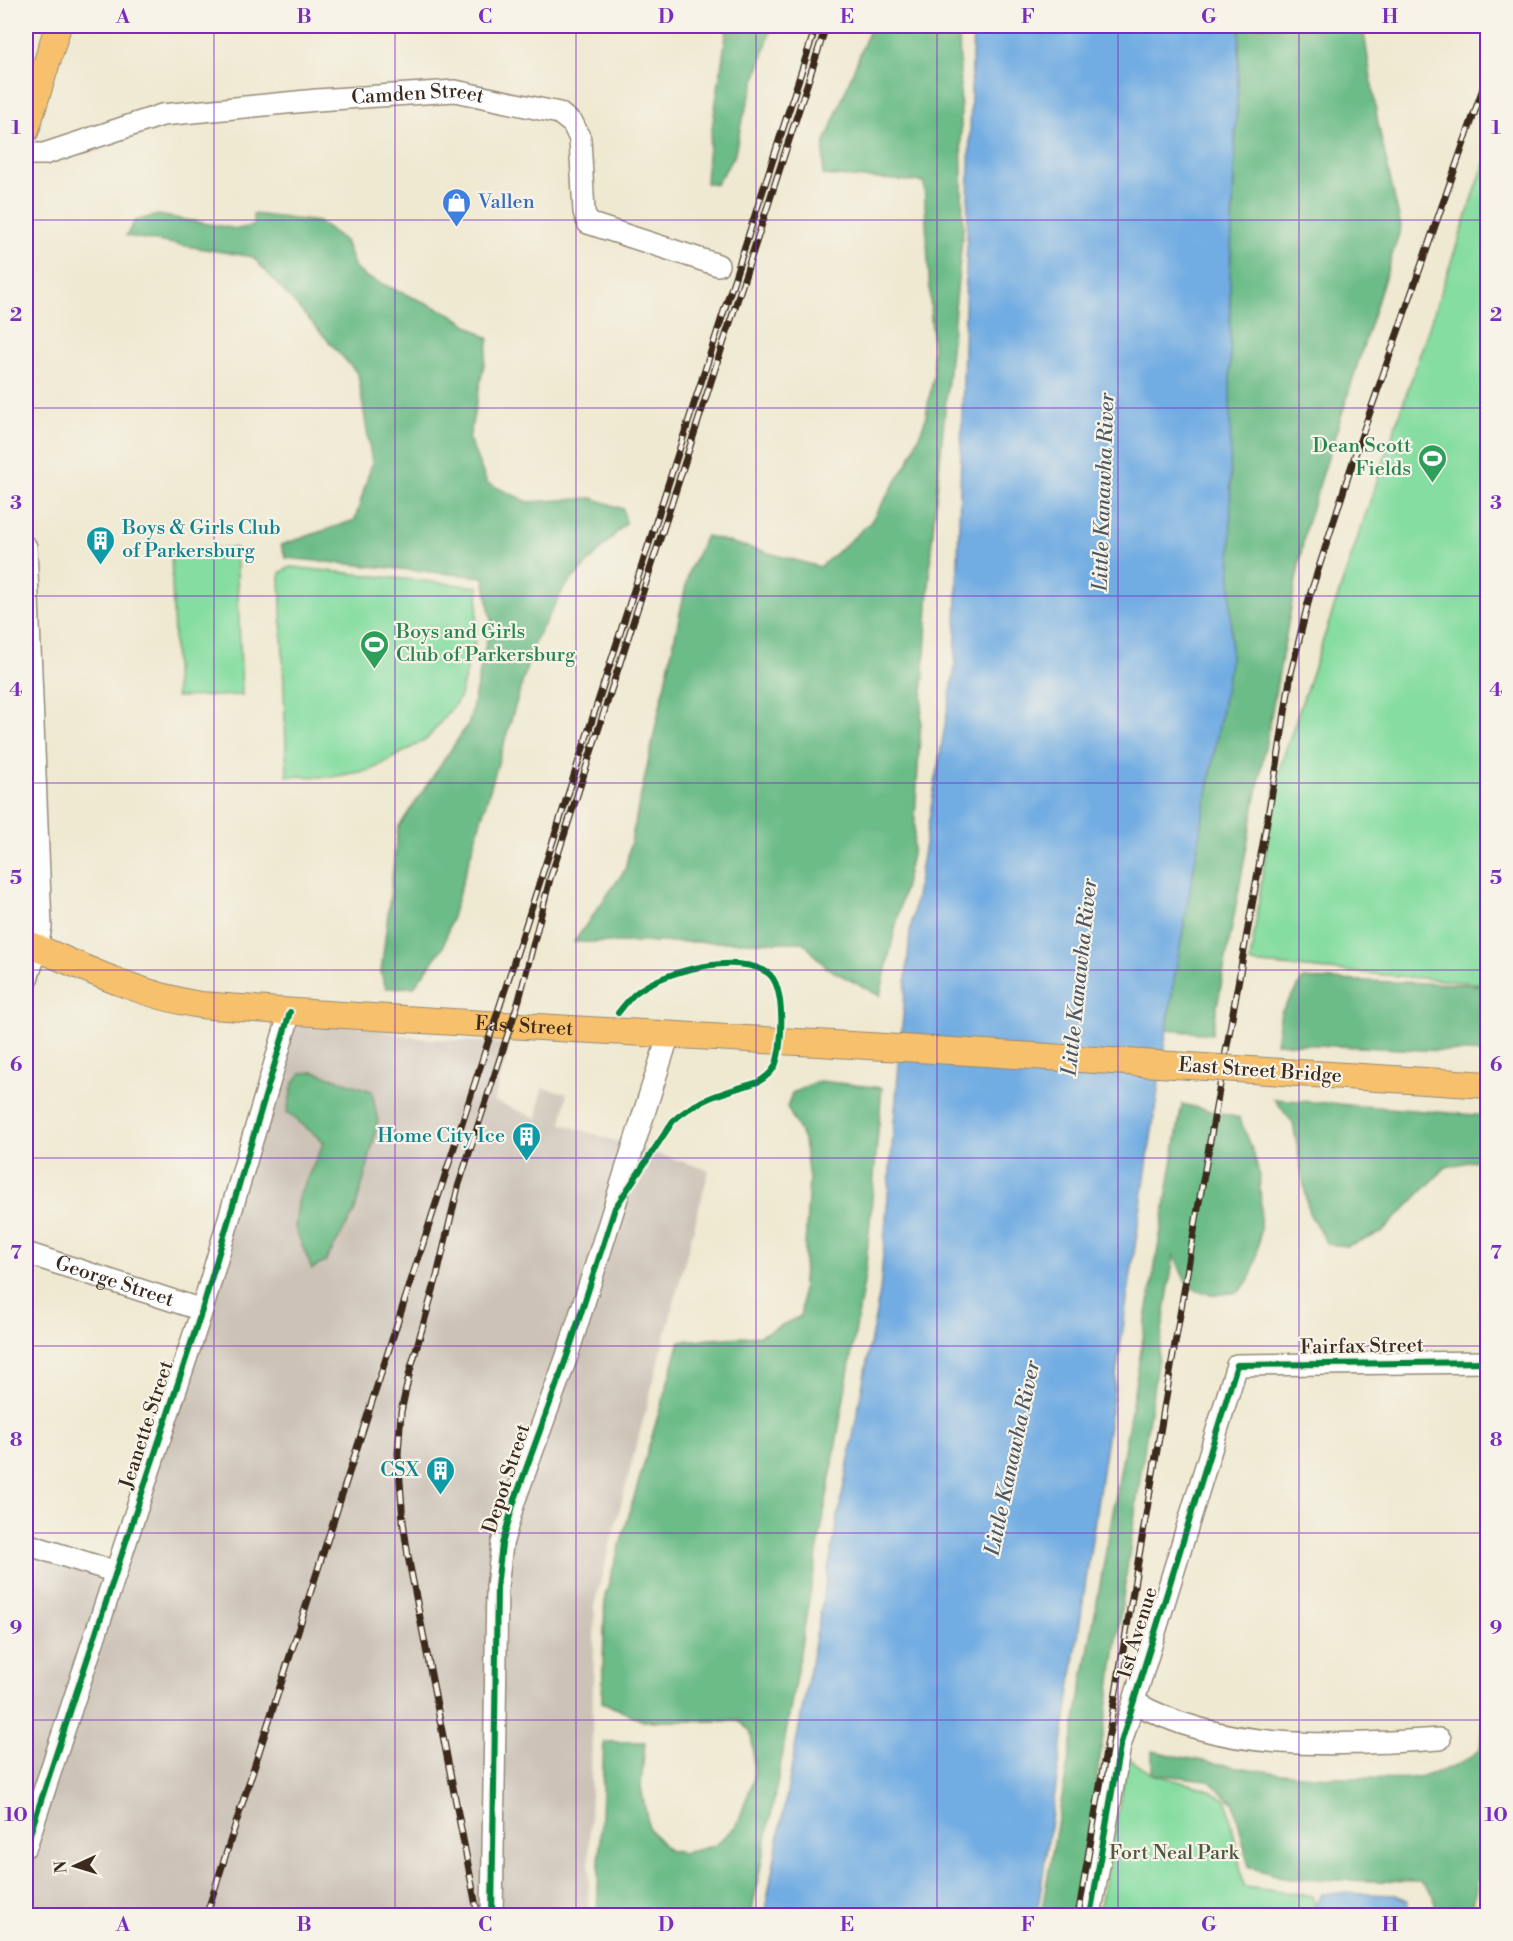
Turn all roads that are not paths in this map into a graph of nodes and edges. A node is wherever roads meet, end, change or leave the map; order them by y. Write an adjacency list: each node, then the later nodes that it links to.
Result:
1 (58, 26): 2 (main road)
2 (26, 130)
3 (26, 154): 4 (street, Camden Street)
4 (717, 265)
5 (26, 547): 6 (street)
6 (26, 599): 7 (street)
7 (31, 945): 8 (street); 9 (main road, East Street)
8 (26, 982)
9 (290, 1012): 10 (main road, East Street); 14 (street, Jeanette Street)
10 (669, 1034): 11 (main road, East Street); 22 (street, Depot Street)
11 (1033, 1056): 12 (main road, East Street Bridge, bridge)
12 (1488, 1085)
13 (26, 1253): 14 (street, George Street)
14 (202, 1310): 18 (street, Jeanette Street)
15 (1488, 1362): 16 (street, Fairfax Street)
16 (1237, 1365): 19 (street, 1st Avenue)
17 (26, 1544): 18 (street)
18 (116, 1572): 21 (street, Jeanette Street)
19 (1134, 1702): 20 (street); 23 (street, 1st Avenue)
20 (1440, 1739)
21 (26, 1846)
22 (492, 1916)
23 (1090, 1916)

